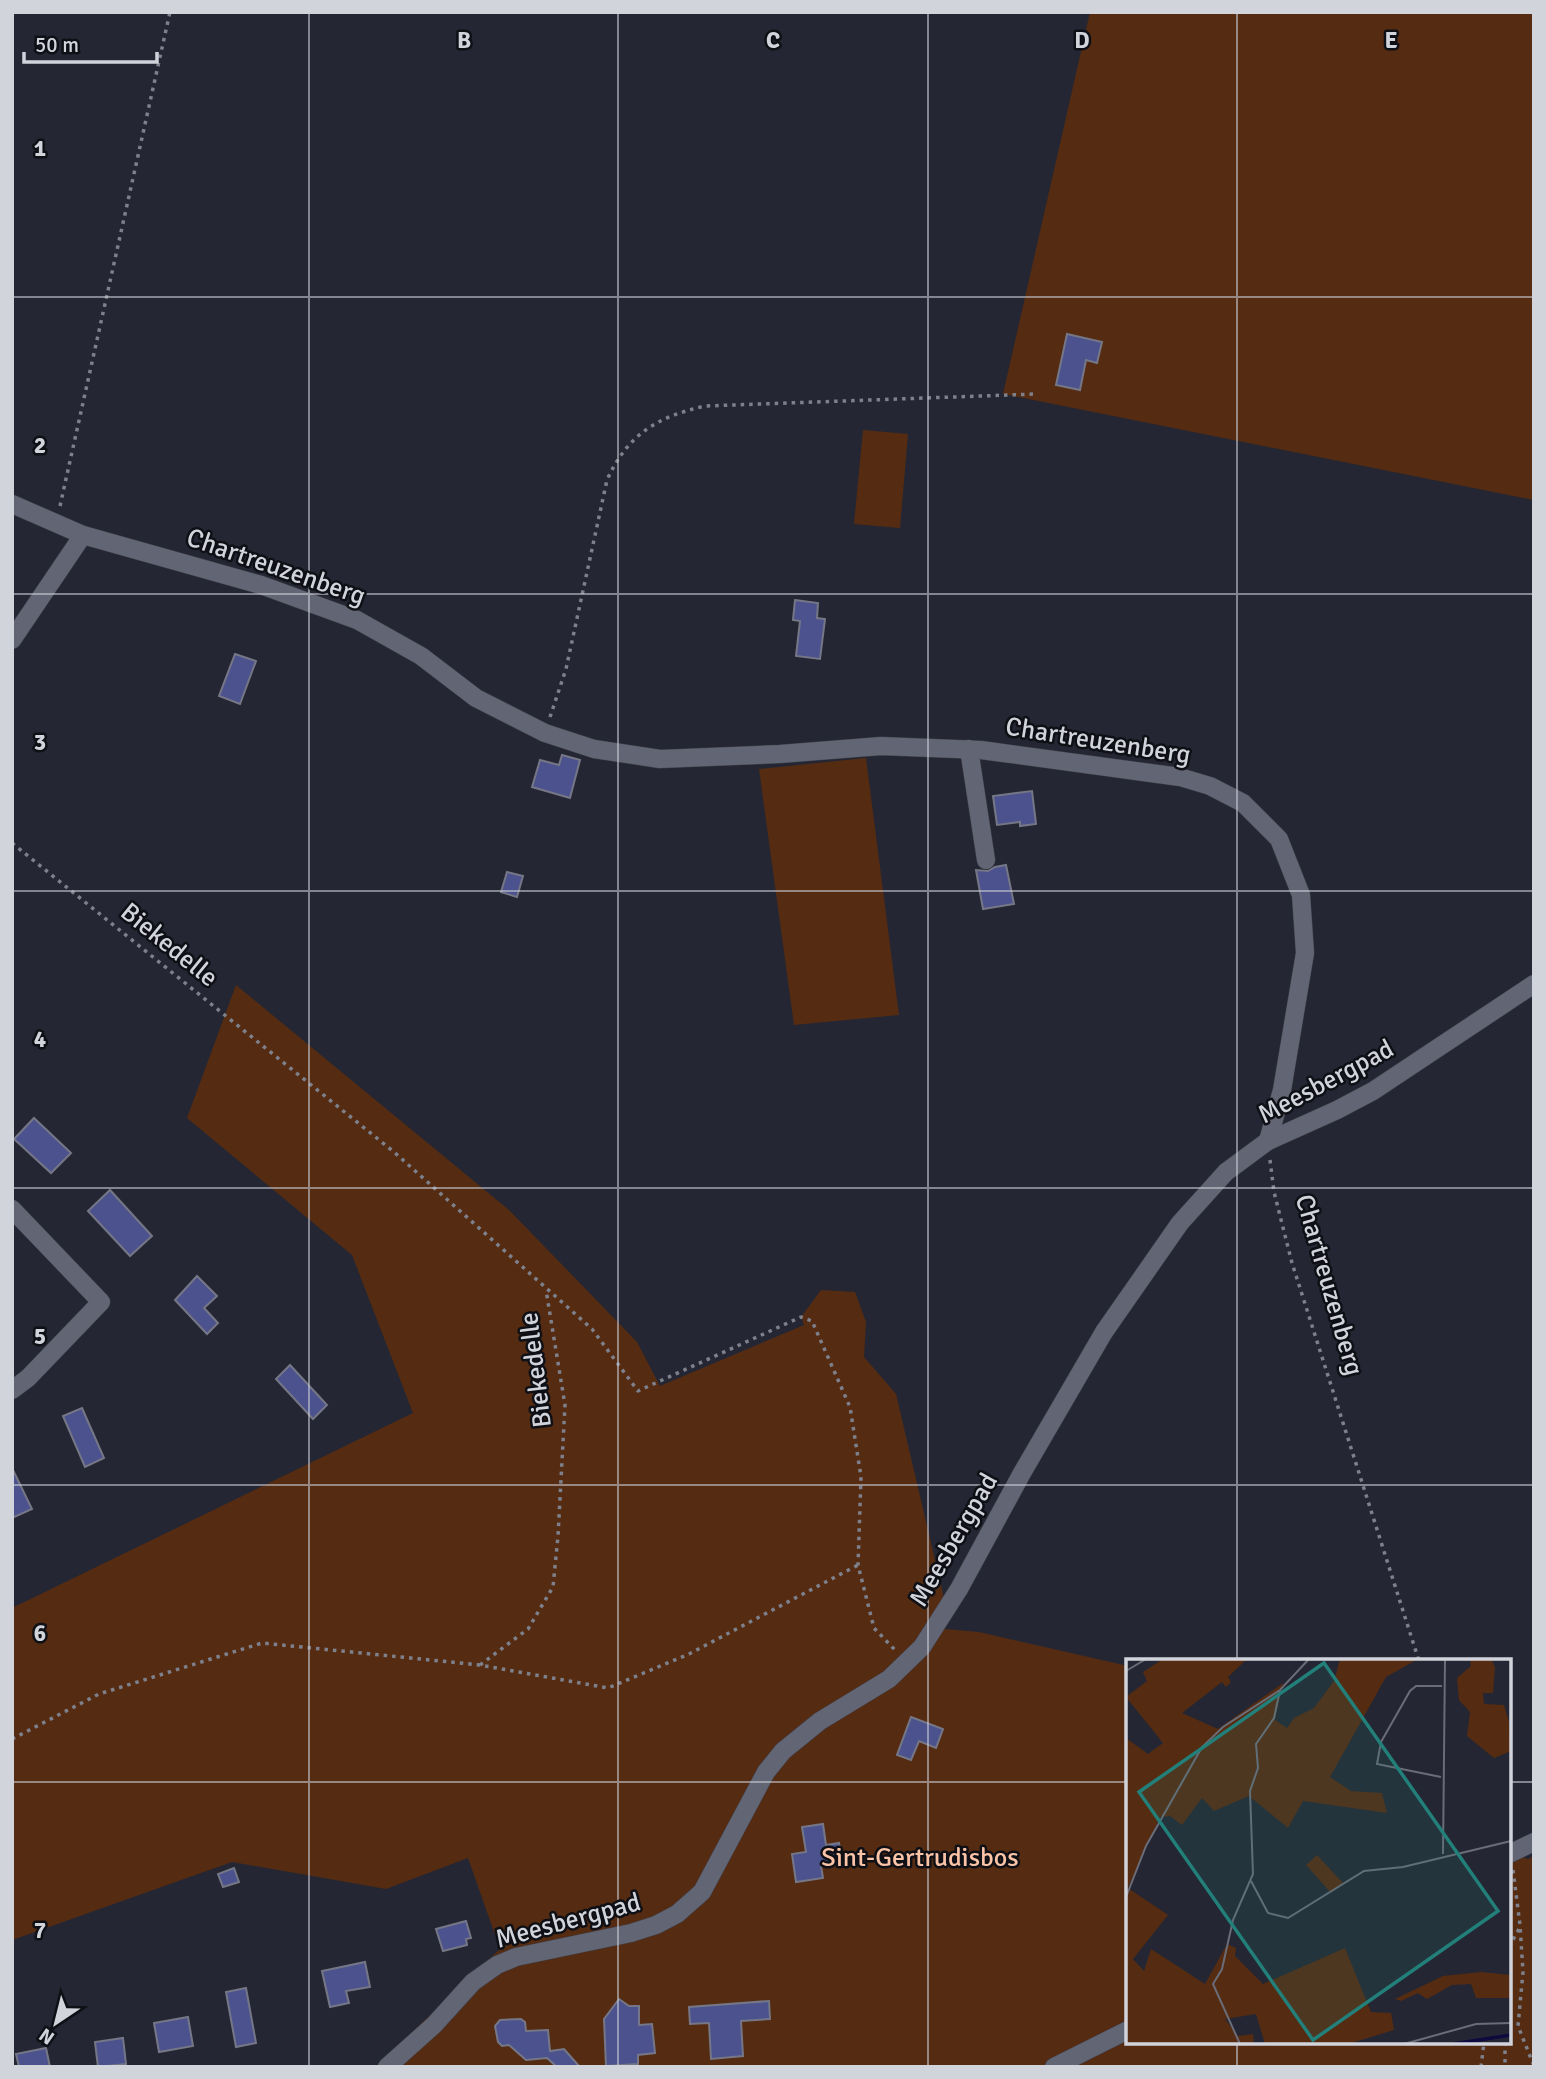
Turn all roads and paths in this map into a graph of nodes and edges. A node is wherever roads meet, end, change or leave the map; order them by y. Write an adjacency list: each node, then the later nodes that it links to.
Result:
1 (170, 12): 4 (path)
2 (1036, 394): 7 (path)
3 (12, 504): 4 (street, Chartreuzenberg)
4 (57, 524): 5 (street, Chartreuzenberg)
5 (83, 535): 6 (street); 7 (street, Chartreuzenberg)
6 (12, 640)
7 (545, 733): 8 (street, Chartreuzenberg)
8 (969, 749): 10 (street); 12 (street, Chartreuzenberg)
9 (12, 843): 14 (path, Biekedelle)
10 (986, 860)
11 (1534, 984): 12 (street, Meesbergpad)
12 (1268, 1142): 17 (path, Chartreuzenberg); 18 (street, Meesbergpad)
13 (12, 1209): 15 (street)
14 (546, 1290): 16 (path); 19 (path, Biekedelle)
15 (12, 1391)
16 (858, 1565): 18 (path); 19 (path)
17 (1418, 1659)
18 (906, 1663): 29 (street, Meesbergpad)
19 (480, 1665): 20 (path)
20 (12, 1740)
21 (1534, 1842): 22 (street)
22 (1511, 1853): 23 (path)
23 (1520, 1925): 24 (path); 28 (path)
24 (1511, 1945)
25 (1126, 2031): 30 (street)
26 (1484, 2044): 31 (path)
27 (1505, 2044): 32 (path)
28 (1534, 2066)
29 (387, 2067)
30 (1054, 2067)
31 (1481, 2067)
32 (1505, 2067)

